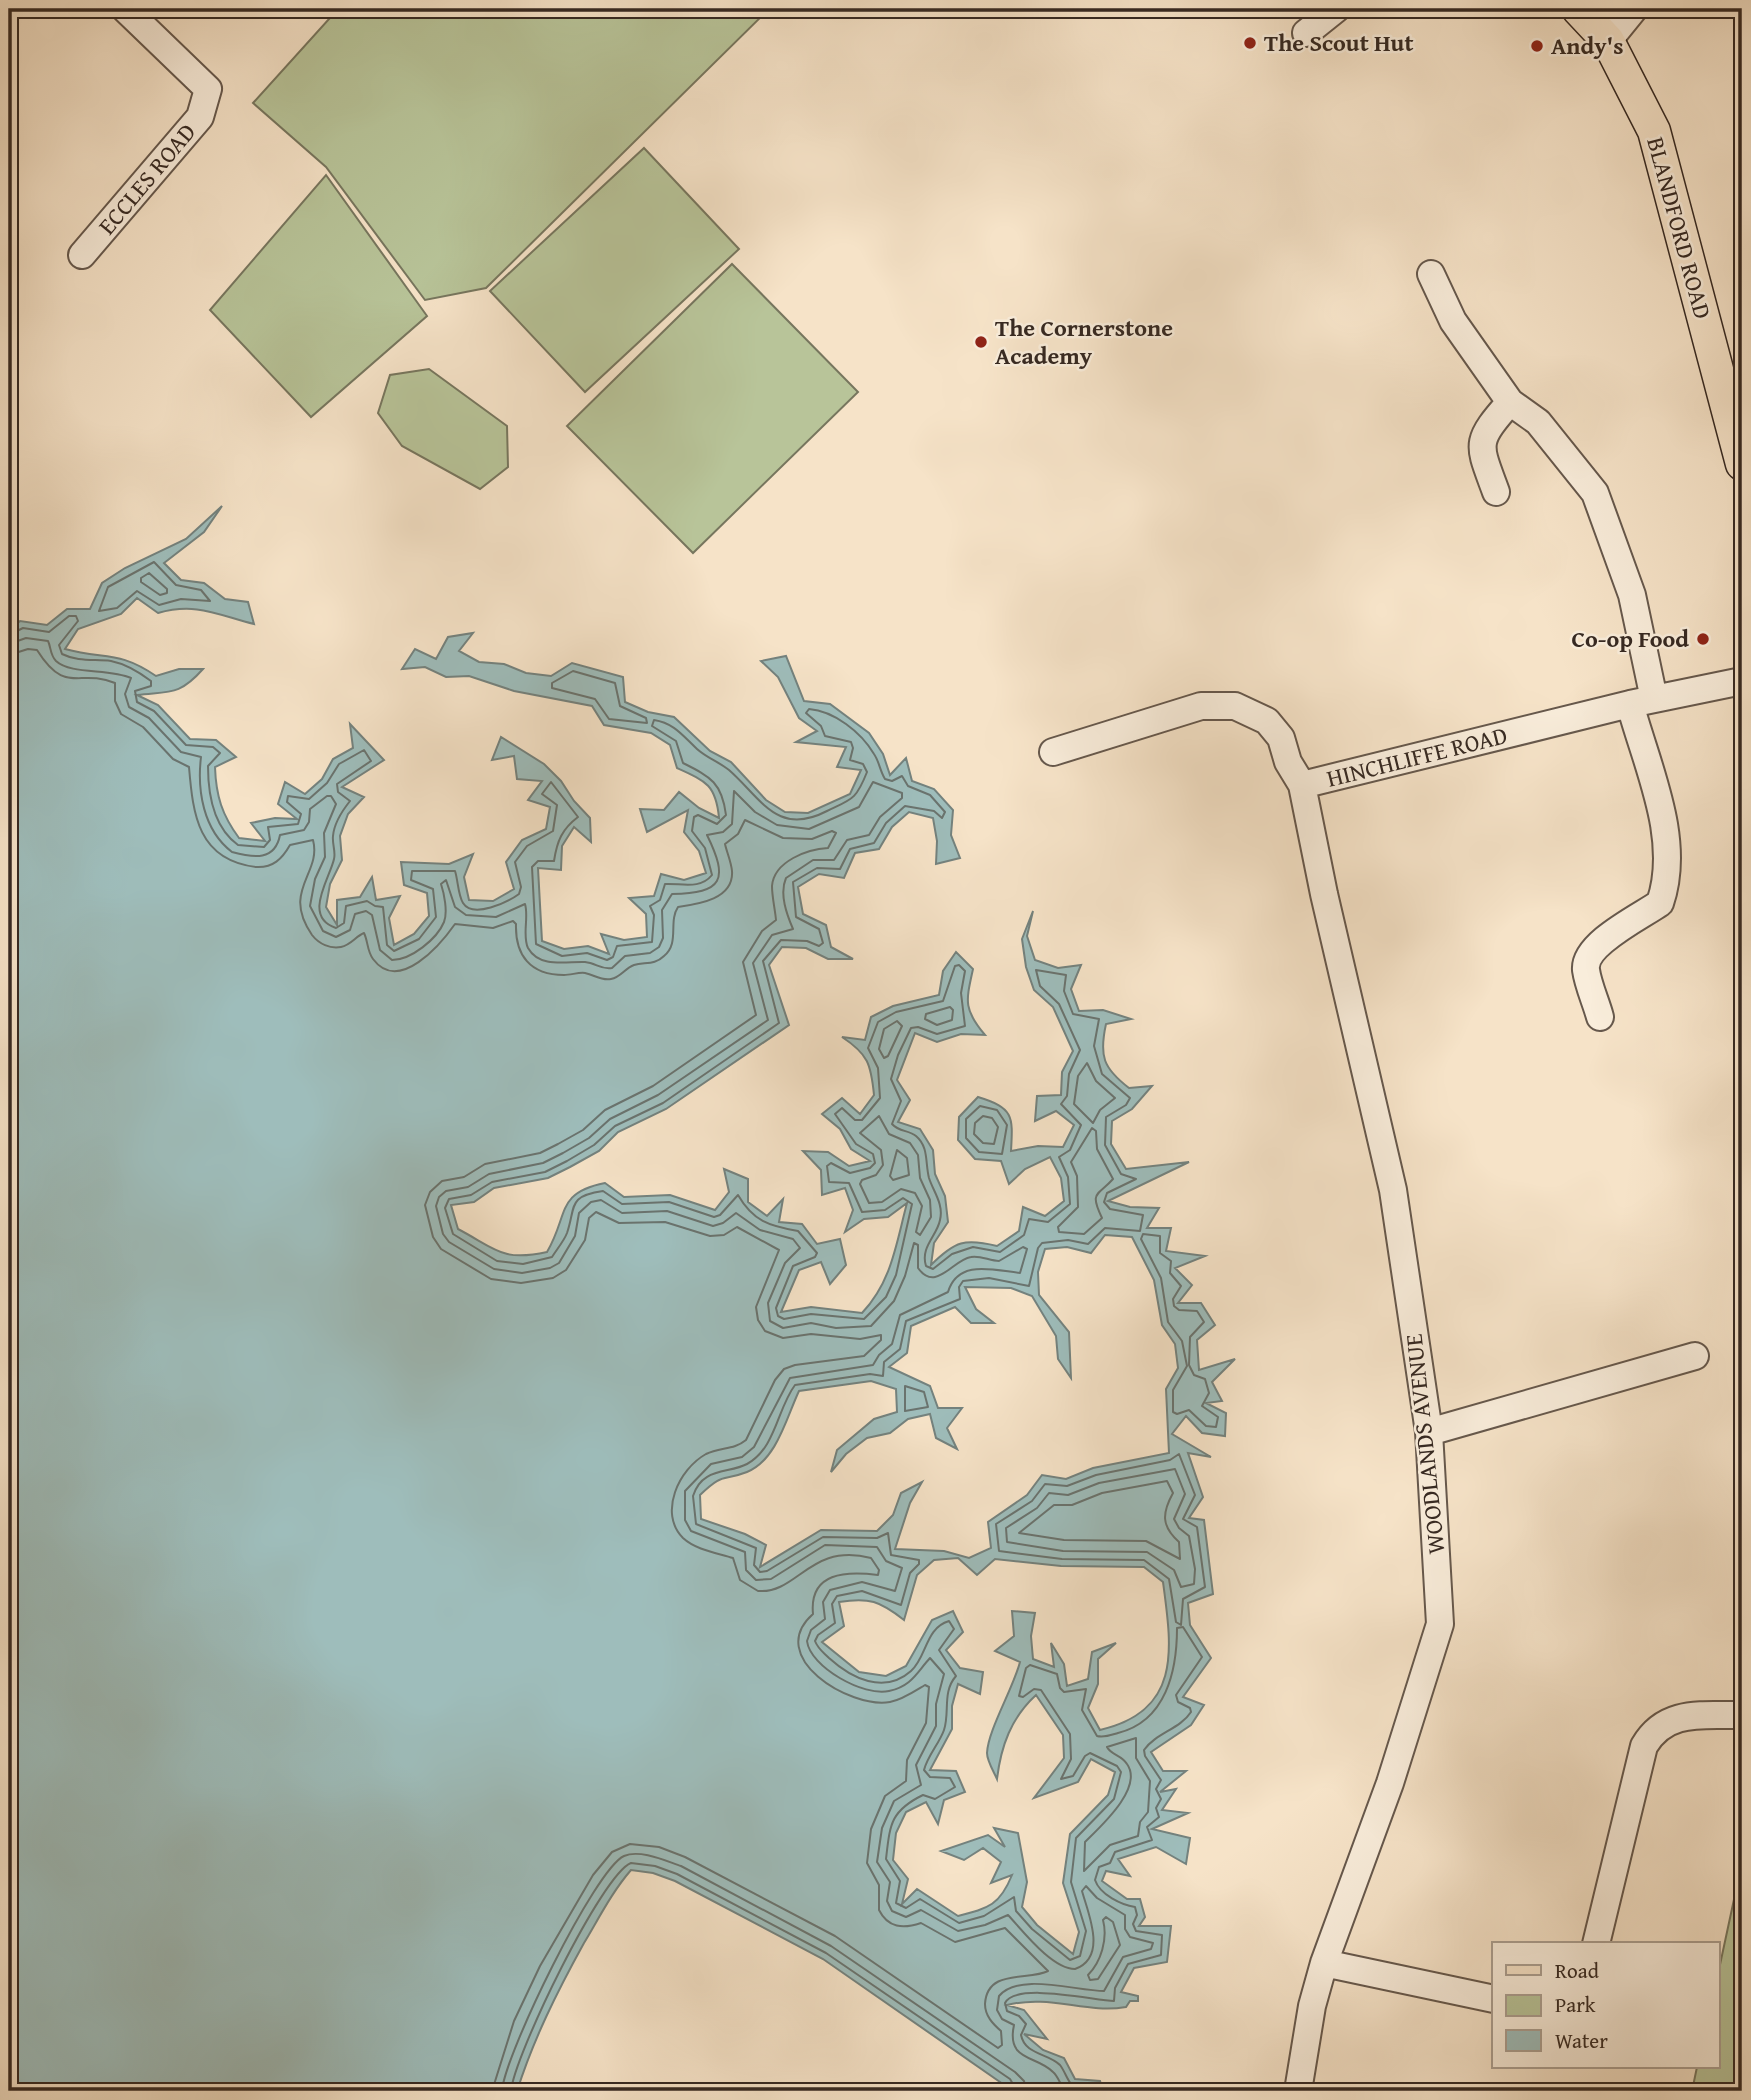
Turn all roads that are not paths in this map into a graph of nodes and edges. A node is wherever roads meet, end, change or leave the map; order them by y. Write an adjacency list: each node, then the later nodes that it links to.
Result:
1 (125, 9): 7 (street, ECCLES ROAD)
2 (1335, 9): 5 (street)
3 (1578, 9): 6 (main road, BLANDFORD ROAD)
4 (1634, 9): 6 (street)
5 (1306, 33)
6 (1608, 41): 10 (main road, BLANDFORD ROAD)
7 (82, 256)
8 (1431, 274): 9 (street)
9 (1510, 401): 11 (street); 13 (street)
10 (1742, 464)
11 (1496, 492)
12 (1742, 681): 13 (street, HINCHLIFFE ROAD)
13 (1642, 702): 15 (street, HINCHLIFFE ROAD); 16 (street)
14 (1053, 752): 15 (street, HINCHLIFFE ROAD)
15 (1302, 785): 18 (street, WOODLANDS AVENUE)
16 (1601, 1017)
17 (1696, 1356): 18 (street)
18 (1429, 1432): 21 (street, WOODLANDS AVENUE)
19 (1742, 1715): 20 (street)
20 (1596, 1942)
21 (1324, 1963): 22 (street); 23 (street, WOODLANDS AVENUE)
22 (1492, 1999)
23 (1298, 2091)

